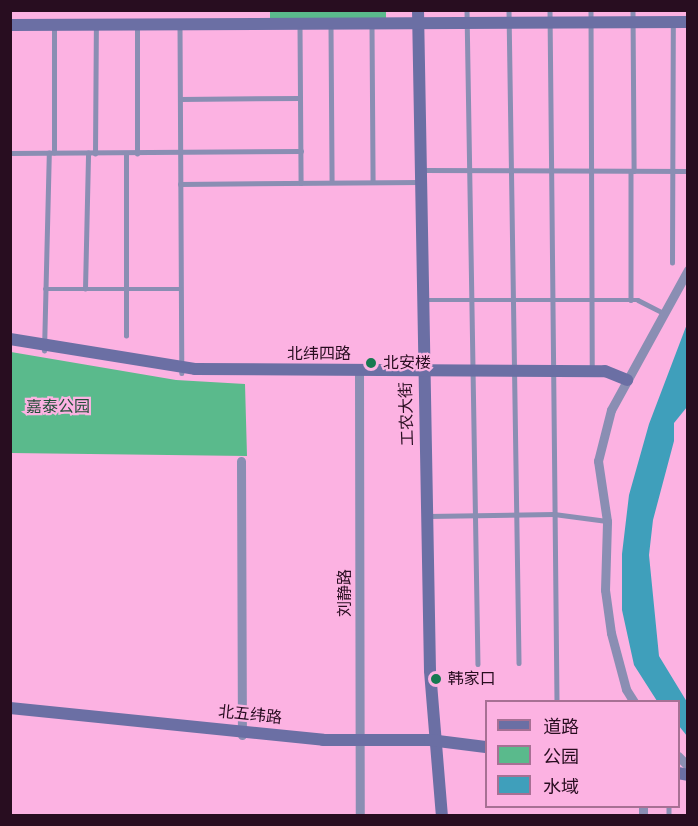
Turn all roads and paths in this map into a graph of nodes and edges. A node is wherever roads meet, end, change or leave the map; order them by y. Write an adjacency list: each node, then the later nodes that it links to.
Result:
1 (418, 10): 12 (street, 工农大街)
2 (633, 16): 3 (street); 7 (street); 31 (lane)
3 (655, 16): 8 (street)
4 (467, 17): 5 (street); 12 (street); 27 (lane)
5 (509, 17): 6 (street); 28 (lane)
6 (550, 17): 7 (street); 29 (lane)
7 (591, 17): 30 (lane)
8 (681, 19): 32 (lane)
9 (300, 24): 10 (street); 16 (street); 18 (lane)
10 (331, 24): 11 (street); 35 (lane)
11 (372, 24): 12 (street); 36 (lane)
12 (418, 24): 34 (street, 工农大街)
13 (54, 25): 14 (street); 17 (street); 22 (lane)
14 (96, 25): 15 (street); 24 (lane)
15 (137, 25): 16 (street); 26 (lane)
16 (180, 25): 19 (lane)
17 (10, 26)
18 (300, 98): 19 (lane); 20 (lane)
19 (180, 99): 23 (lane)
20 (301, 151): 23 (lane); 37 (lane)
21 (10, 153): 22 (lane)
22 (51, 153): 24 (lane); 41 (lane)
23 (180, 153): 26 (lane); 38 (lane)
24 (92, 154): 25 (lane); 42 (lane)
25 (126, 154): 26 (lane); 43 (lane)
26 (137, 154)
27 (469, 170): 28 (lane); 34 (lane); 46 (lane)
28 (511, 170): 29 (lane); 47 (lane)
29 (551, 171): 30 (lane); 48 (lane)
30 (591, 171): 31 (lane); 49 (lane)
31 (632, 171): 32 (lane); 50 (lane)
32 (671, 171): 33 (lane); 39 (lane)
33 (687, 171)
34 (420, 176): 36 (lane); 45 (street, 工农大街)
35 (332, 182): 36 (lane); 37 (lane)
36 (373, 182)
37 (301, 183): 38 (lane)
38 (180, 184): 44 (lane)
39 (672, 263)
40 (687, 270): 51 (street)
41 (45, 289): 42 (lane); 55 (lane)
42 (85, 289): 43 (lane)
43 (126, 289): 44 (lane); 52 (lane)
44 (181, 289): 56 (lane)
45 (421, 300): 46 (lane); 62 (street, 工农大街)
46 (471, 300): 47 (lane); 57 (lane)
47 (512, 300): 48 (lane); 58 (lane)
48 (552, 300): 49 (lane); 59 (lane)
49 (591, 300): 50 (lane); 60 (lane)
50 (631, 300): 51 (lane)
51 (664, 313): 63 (street)
52 (126, 336)
53 (10, 339): 55 (street, 北纬四路)
54 (10, 346): 55 (street, 北纬四路)
55 (44, 348): 56 (street, 北纬四路)
56 (182, 370): 61 (street, 北纬四路)
57 (472, 370): 58 (street, 北纬四路); 62 (street, 北纬四路); 66 (lane)
58 (513, 370): 59 (street, 北纬四路); 67 (lane)
59 (552, 370): 60 (street, 北纬四路); 65 (lane)
60 (592, 371): 63 (street, 北纬四路)
61 (359, 373): 62 (street, 北纬四路); 77 (street, 刘静路)
62 (419, 374): 68 (street, 工农大街); 78 (street, 工农大街)
63 (627, 380): 69 (street)
64 (241, 461): 76 (street)
65 (554, 514): 67 (lane); 69 (lane); 72 (lane)
66 (475, 515): 67 (lane); 68 (lane); 71 (lane)
67 (515, 515): 70 (lane)
68 (427, 516): 78 (street, 工农大街)
69 (608, 521): 73 (street)
70 (519, 663)
71 (478, 664)
72 (557, 700)
73 (633, 700)
74 (10, 708): 76 (street, 北五纬路)
75 (10, 713): 76 (street, 北五纬路)
76 (242, 733): 77 (street, 北五纬路)
77 (361, 743): 78 (street, 北五纬路); 80 (street, 刘静路)
78 (434, 744): 79 (street, 北五纬路); 81 (street, 工农大街)
79 (485, 747)
80 (360, 816)
81 (442, 816)

